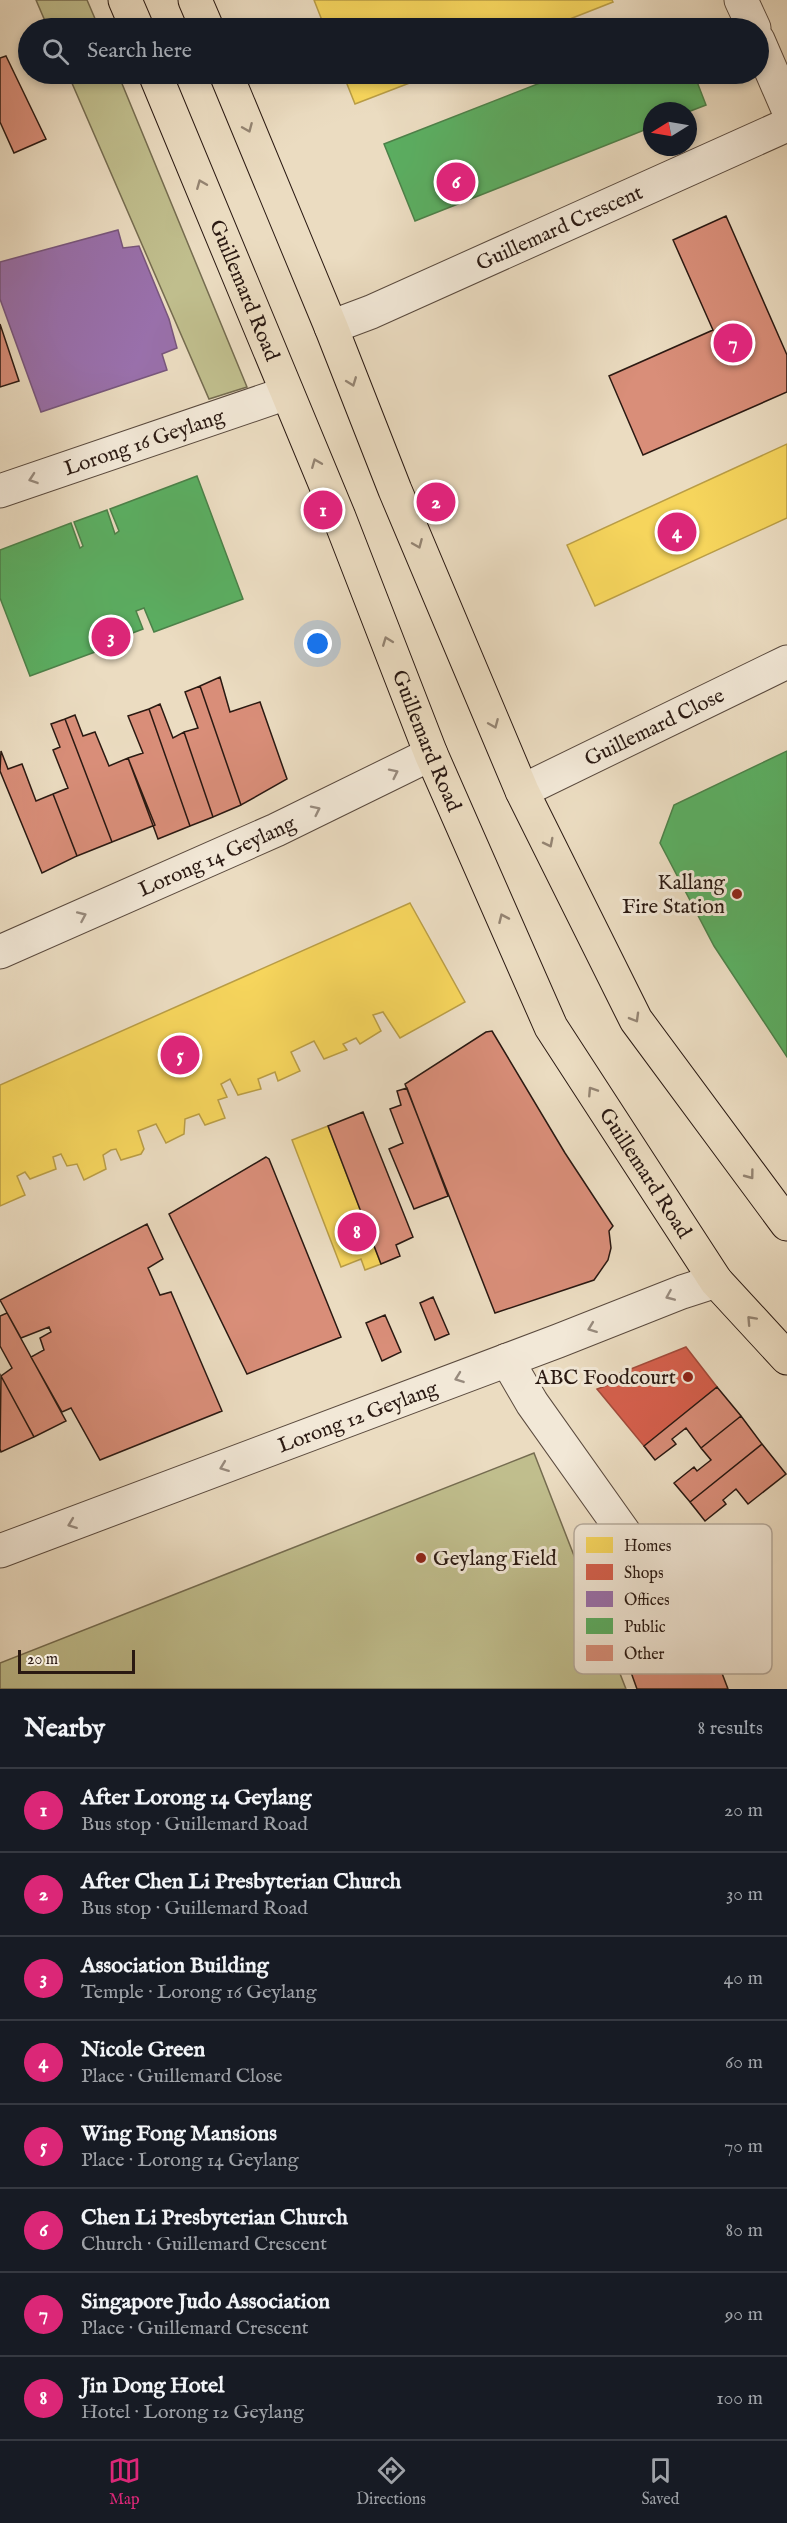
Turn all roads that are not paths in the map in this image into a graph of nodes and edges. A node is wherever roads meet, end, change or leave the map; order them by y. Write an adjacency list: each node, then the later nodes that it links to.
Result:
1 (125, 0): 4 (main road)
2 (195, 0): 5 (main road)
3 (741, 0): 6 (street)
4 (133, 18)
5 (203, 18)
6 (749, 18)
7 (769, 64): 10 (street)
8 (159, 84): 13 (main road, Guillemard Road, one-way to 8)
9 (230, 84): 12 (main road, one-way to 12)
10 (787, 107)
11 (787, 125): 12 (street, Guillemard Crescent)
12 (331, 327): 17 (main road, one-way to 17)
13 (287, 393): 14 (street, Lorong 16 Geylang, one-way to 14); 16 (main road, Guillemard Road, one-way to 13)
14 (0, 491)
15 (787, 662): 17 (street, Guillemard Close)
16 (431, 754): 18 (street, Lorong 14 Geylang, one-way to 16); 20 (main road, Guillemard Road, one-way to 16)
17 (522, 791): 19 (main road, one-way to 19)
18 (0, 952)
19 (787, 1224)
20 (716, 1281): 21 (main road, Guillemard Road, one-way to 20); 22 (street, Lorong 12 Geylang, one-way to 22)
21 (787, 1358)
22 (507, 1360): 23 (street); 24 (street, Lorong 12 Geylang, one-way to 24)
23 (618, 1524)
24 (0, 1551)

